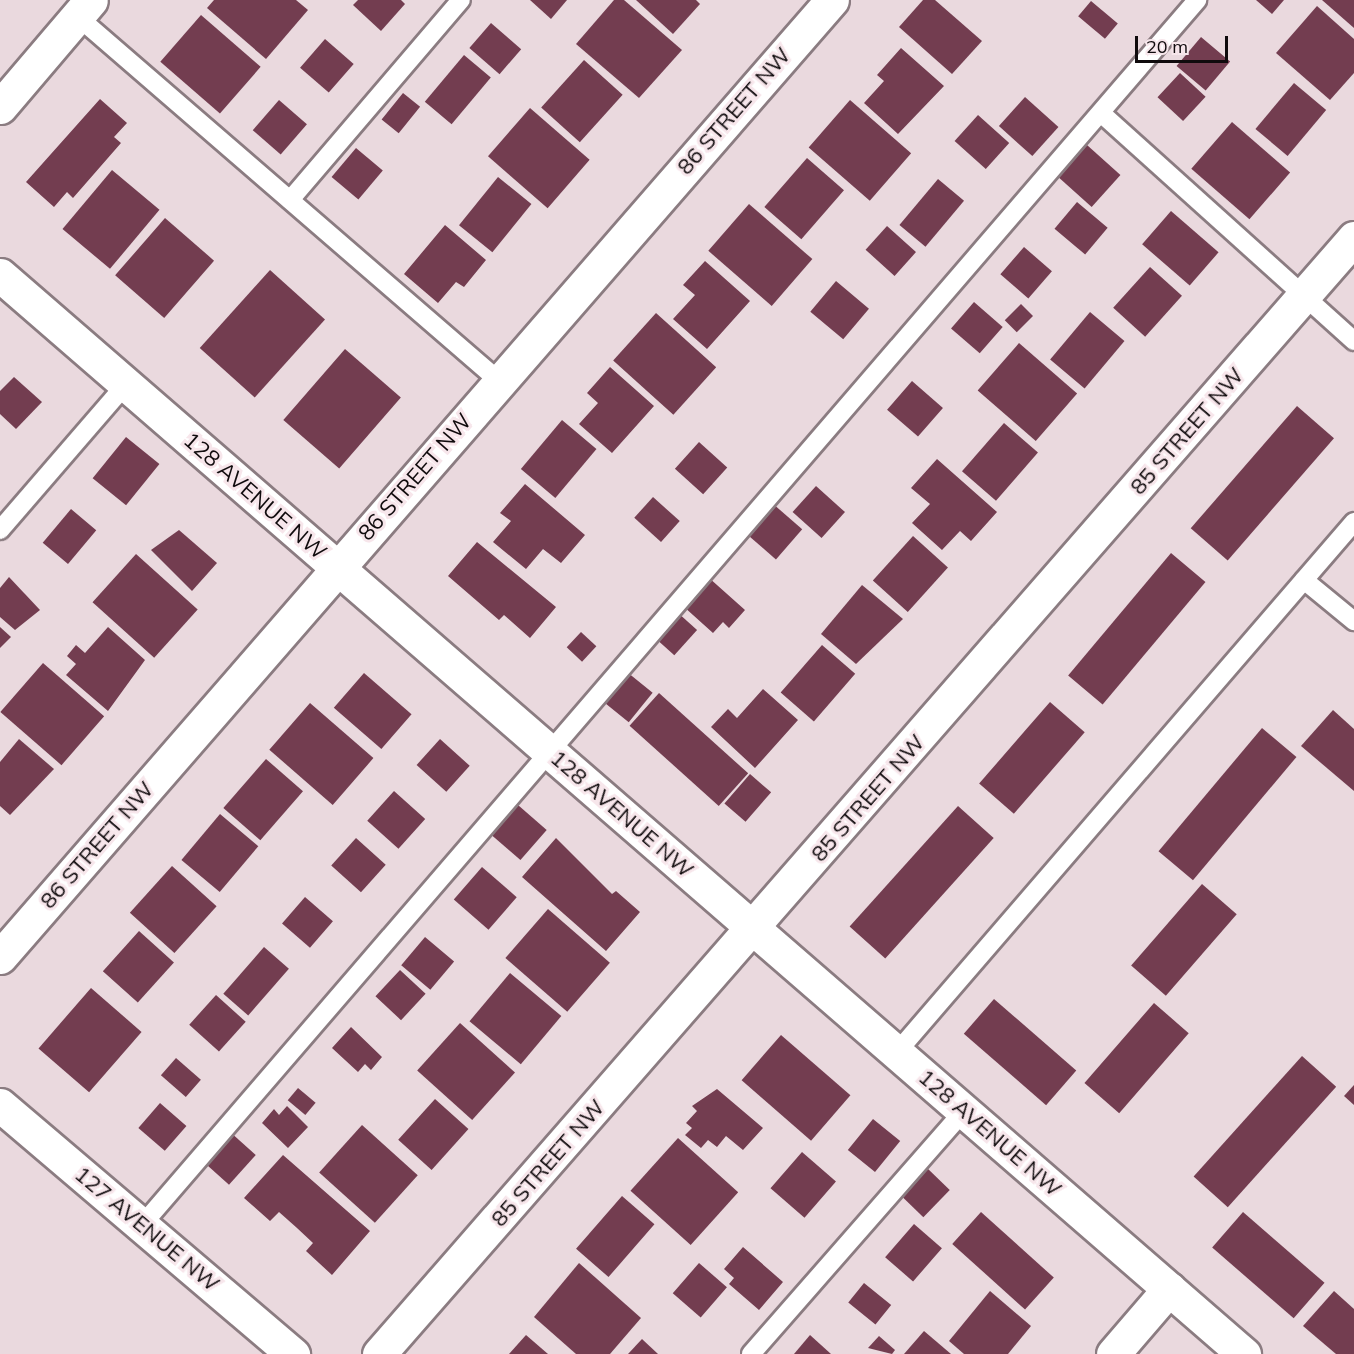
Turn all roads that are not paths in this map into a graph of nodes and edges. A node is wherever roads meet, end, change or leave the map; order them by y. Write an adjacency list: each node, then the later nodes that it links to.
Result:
1 (461, 0): 7 (lane)
2 (832, 0): 12 (street, 86 STREET NW)
3 (1197, 0): 6 (lane)
4 (84, 8): 5 (street); 7 (lane)
5 (0, 107)
6 (1101, 112): 10 (lane); 19 (lane)
7 (290, 200): 12 (lane)
8 (1354, 238): 10 (street, 85 STREET NW)
9 (0, 275): 13 (street, 128 AVENUE NW)
10 (1303, 297): 11 (lane); 20 (street, 85 STREET NW)
11 (1354, 341)
12 (498, 380): 16 (street, 86 STREET NW)
13 (126, 384): 15 (lane); 16 (street, 128 AVENUE NW)
14 (1354, 522): 17 (lane)
15 (0, 530)
16 (337, 566): 19 (street, 128 AVENUE NW); 21 (street, 86 STREET NW)
17 (1304, 580): 18 (lane); 22 (lane)
18 (1354, 621)
19 (547, 750): 20 (street, 128 AVENUE NW); 25 (lane)
20 (754, 929): 22 (street, 128 AVENUE NW); 27 (street, 85 STREET NW)
21 (0, 957)
22 (897, 1052): 24 (street, 128 AVENUE NW)
23 (0, 1105): 25 (street, 127 AVENUE NW)
24 (964, 1111): 26 (street, 128 AVENUE NW); 29 (lane)
25 (142, 1225): 28 (street, 127 AVENUE NW)
26 (1169, 1289): 30 (street); 31 (street, 128 AVENUE NW)
27 (389, 1351)
28 (293, 1354)
29 (751, 1354)
30 (1113, 1354)
31 (1244, 1354)

